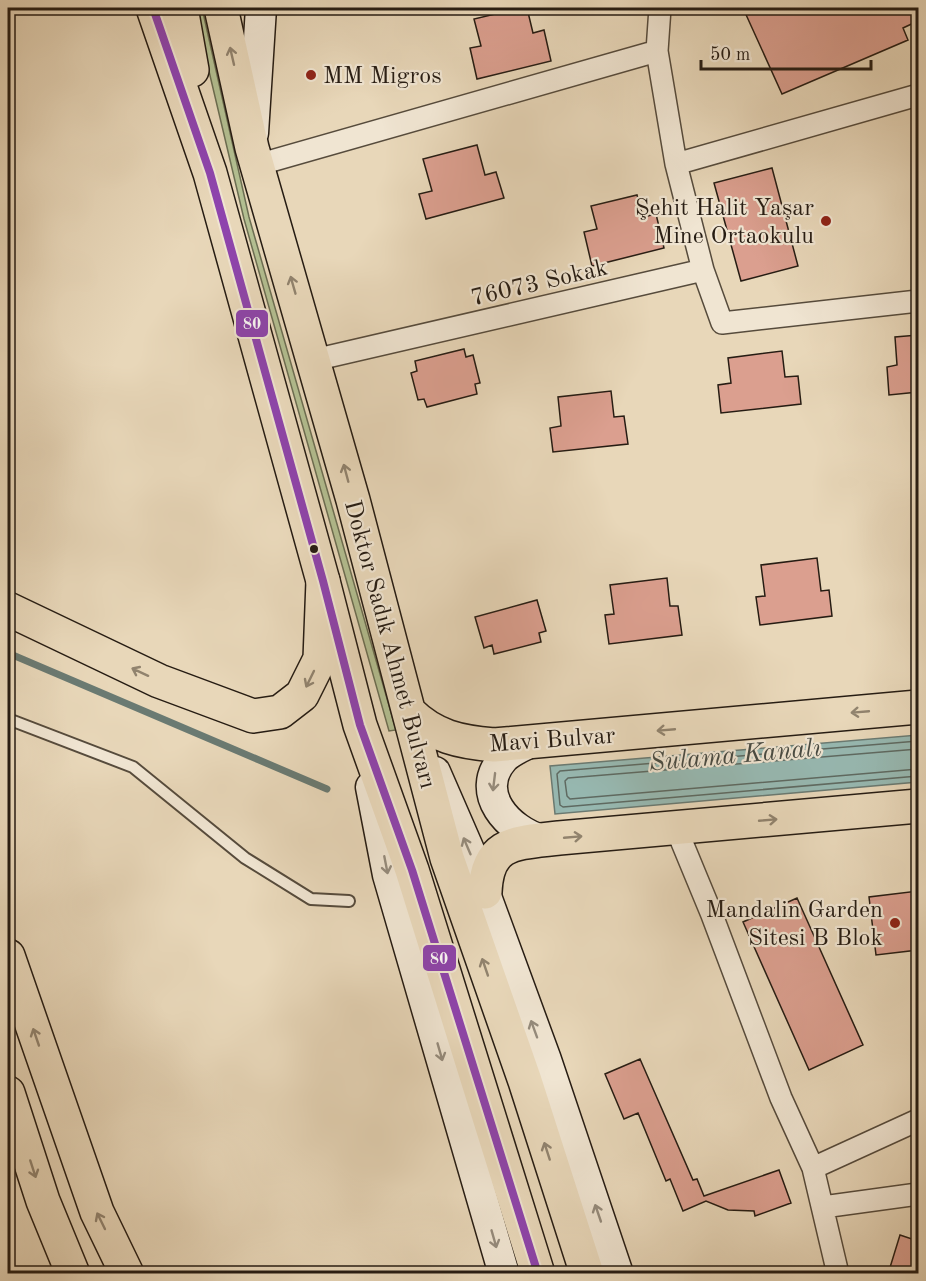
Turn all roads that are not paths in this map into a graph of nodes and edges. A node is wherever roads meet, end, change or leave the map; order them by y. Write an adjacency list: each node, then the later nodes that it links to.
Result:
1 (153, 8): 10 (main road, Doktor Sadık Ahmet Bulvarı)
2 (181, 8): 10 (main road, Doktor Sadık Ahmet Bulvarı)
3 (221, 8): 8 (main road, Doktor Sadık Ahmet Bulvarı, one-way to 3)
4 (261, 8): 8 (main road)
5 (660, 8): 6 (street)
6 (657, 51): 8 (street); 9 (street)
7 (918, 94): 9 (street)
8 (255, 156): 13 (main road, Doktor Sadık Ahmet Bulvarı, one-way to 8)
9 (676, 164): 11 (street)
10 (210, 172): 14 (main road, Doktor Sadık Ahmet Bulvarı)
11 (704, 270): 12 (street); 13 (street, 76073 Sokak)
12 (918, 301)
13 (314, 360): 17 (main road, Doktor Sadık Ahmet Bulvarı, one-way to 13)
14 (323, 581): 15 (main road, one-way to 15); 19 (main road, Doktor Sadık Ahmet Bulvarı)
15 (8, 609)
16 (918, 707): 20 (main road, Mavi Bulvar, one-way to 20)
17 (409, 712): 20 (main road, Mavi Bulvar); 24 (main road, one-way to 17); 32 (main road, Doktor Sadık Ahmet Bulvarı, one-way to 17)
18 (8, 719): 25 (lane)
19 (360, 725): 35 (main road, one-way to 35); 36 (main road, Doktor Sadık Ahmet Bulvarı)
20 (531, 742): 23 (main road, one-way to 23)
21 (918, 806): 22 (main road, one-way to 21)
22 (676, 828): 23 (main road, one-way to 22); 29 (street)
23 (542, 840): 24 (main road)
24 (484, 892): 32 (main road, one-way to 24)
25 (349, 901)
26 (8, 956): 34 (main road, one-way to 26)
27 (8, 1094): 33 (main road, one-way to 33)
28 (918, 1120): 29 (street)
29 (813, 1168): 31 (street)
30 (918, 1194): 31 (street)
31 (823, 1207): 37 (street)
32 (606, 1267)
33 (73, 1274)
34 (127, 1274)
35 (504, 1274)
36 (538, 1274)
37 (838, 1274)

